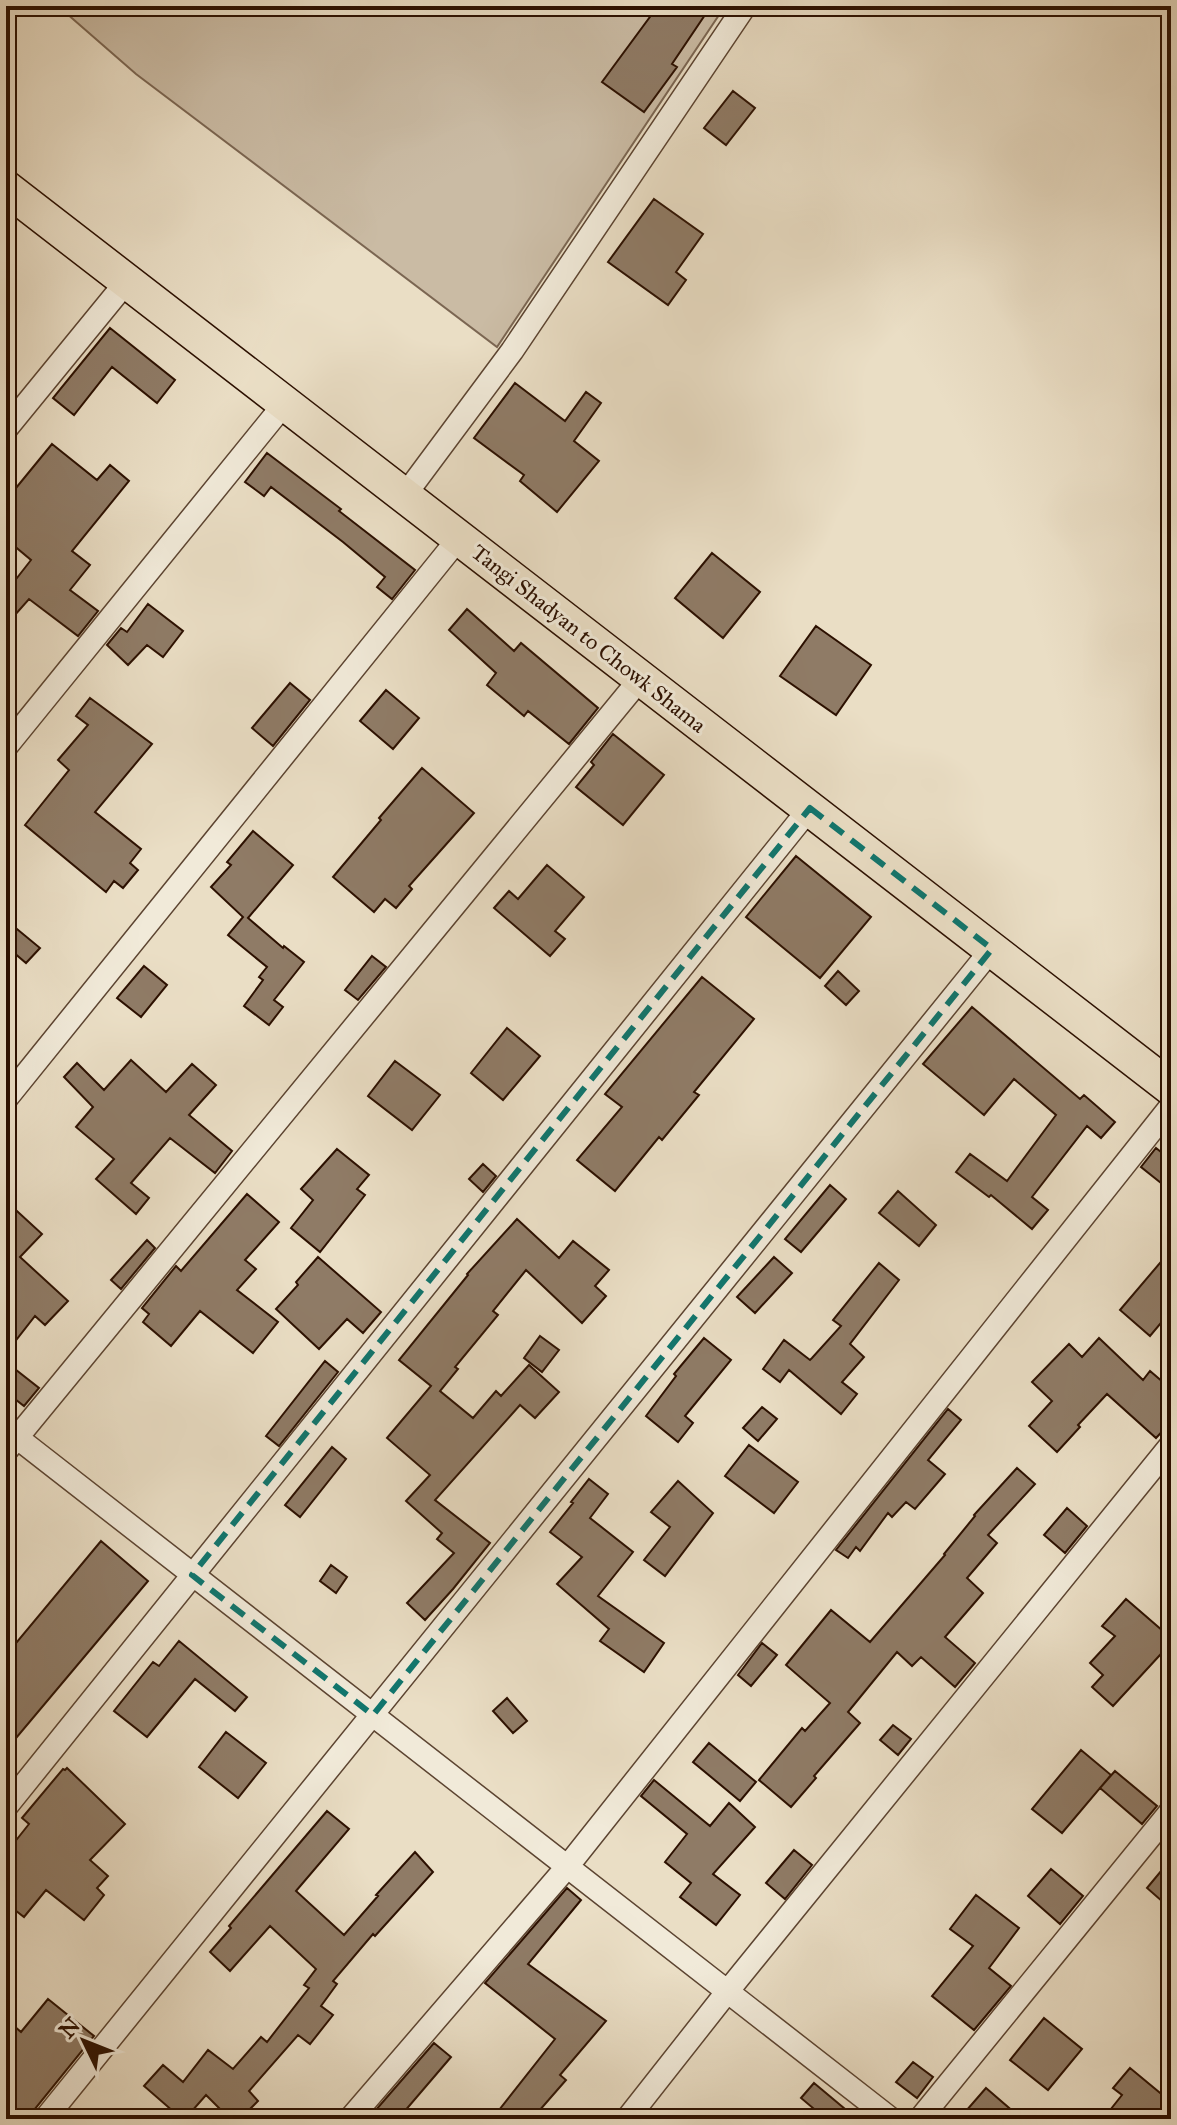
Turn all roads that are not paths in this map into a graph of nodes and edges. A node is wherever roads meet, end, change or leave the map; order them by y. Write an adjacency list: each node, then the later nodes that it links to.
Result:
1 (745, 6): 6 (street)
2 (6, 188): 3 (main road, Tangi Shadyan to Chowk Shama)
3 (127, 281): 4 (main road, Tangi Shadyan to Chowk Shama); 5 (street)
4 (285, 403): 6 (main road, Tangi Shadyan to Chowk Shama); 9 (street)
5 (6, 429)
6 (405, 495): 7 (main road, Tangi Shadyan to Chowk Shama)
7 (459, 538): 8 (main road, Tangi Shadyan to Chowk Shama); 13 (street)
8 (641, 678): 10 (main road, Tangi Shadyan to Chowk Shama); 15 (street)
9 (6, 747)
10 (810, 808): 11 (main road, Tangi Shadyan to Chowk Shama); 17 (street)
11 (992, 949): 12 (main road, Tangi Shadyan to Chowk Shama); 18 (street)
12 (1171, 1088)
13 (6, 1099)
14 (1171, 1106): 21 (street)
15 (10, 1439): 17 (street)
16 (1171, 1445): 22 (street)
17 (192, 1575): 18 (street); 19 (street)
18 (373, 1715): 21 (street); 23 (street)
19 (6, 1807)
20 (1171, 1811): 27 (street)
21 (567, 1867): 22 (street); 24 (street)
22 (727, 1992): 25 (street); 26 (street)
23 (45, 2119)
24 (350, 2119)
25 (627, 2119)
26 (891, 2119)
27 (920, 2119)

